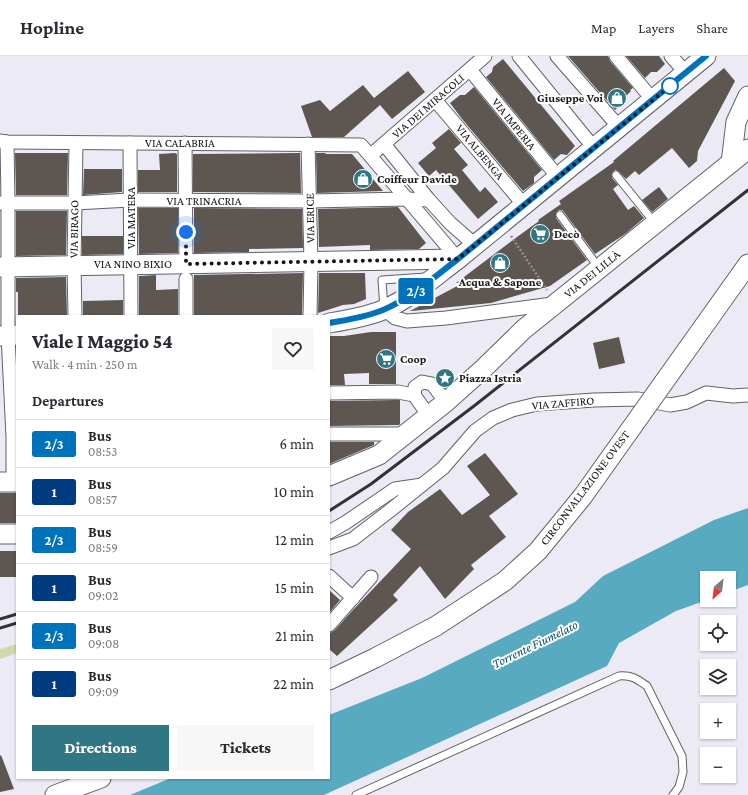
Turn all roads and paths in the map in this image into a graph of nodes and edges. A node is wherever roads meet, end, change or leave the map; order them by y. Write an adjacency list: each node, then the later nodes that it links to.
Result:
1 (486, 56): 7 (street, VIA DEI MIRACOLI)
2 (519, 56): 19 (street)
3 (557, 56): 12 (street)
4 (616, 56): 11 (street)
5 (672, 56): 8 (street)
6 (706, 56): 8 (main road)
7 (470, 70): 10 (street, VIA DEI MIRACOLI); 24 (street, VIA IMPERIA)
8 (686, 73): 11 (main road)
9 (748, 96): 22 (main road)
10 (435, 100): 18 (street, VIA DEI MIRACOLI); 32 (street, VIA ALBENGA)
11 (653, 100): 12 (main road)
12 (619, 128): 19 (main road)
13 (4, 141): 14 (street, VIA CALABRIA); 30 (street)
14 (76, 143): 15 (street, VIA CALABRIA); 31 (street, VIA BIRAGO)
15 (130, 143): 16 (street, VIA CALABRIA); 26 (street, VIA MATERA)
16 (185, 143): 17 (street, VIA CALABRIA); 27 (street)
17 (308, 144): 21 (street, VIA CALABRIA); 29 (street, VIA ERICE)
18 (384, 144): 21 (street, VIA DEI MIRACOLI); 28 (street)
19 (594, 148): 24 (main road)
20 (748, 149): 22 (main road, VIA DEI LILLÀ)
21 (371, 155): 25 (street)
22 (731, 163): 34 (main road, VIA DEI LILLÀ)
23 (616, 175): 34 (lane)
24 (558, 177): 32 (main road)
25 (407, 199): 28 (street, VIA TRINACRIA); 29 (street, VIA TRINACRIA); 37 (street)
26 (130, 200): 27 (street, VIA TRINACRIA); 31 (street, VIA TRINACRIA); 41 (street, VIA MATERA)
27 (185, 200): 29 (street, VIA TRINACRIA); 44 (street)
28 (429, 200): 35 (street)
29 (310, 201): 38 (street, VIA ERICE)
30 (4, 203): 31 (street, VIA TRINACRIA); 42 (street)
31 (75, 203): 40 (street, VIA BIRAGO)
32 (524, 205): 35 (main road)
33 (560, 215): 43 (lane)
34 (656, 224): 43 (main road, VIA DEI LILLÀ)
35 (475, 245): 37 (main road)
36 (519, 248): 46 (path)
37 (458, 259): 38 (main road, VIA NINO BIXIO); 45 (main road)
38 (311, 262): 44 (main road, VIA NINO BIXIO); 51 (street, VIA ERICE)
39 (748, 264): 76 (main road, CIRCONVALLAZIONE OVEST, bridge)
40 (74, 265): 41 (main road, VIA NINO BIXIO); 42 (main road, VIA NINO BIXIO); 48 (street, VIA BIRAGO)
41 (131, 265): 44 (main road, VIA NINO BIXIO); 49 (street, VIA MATERA)
42 (4, 267): 53 (street)
43 (599, 268): 46 (main road, VIA DEI LILLÀ)
44 (186, 272): 50 (street)
45 (434, 277): 47 (main road); 47 (lane)
46 (556, 303): 47 (street, VIA DEI LILLÀ); 58 (main road)
47 (384, 309): 52 (main road)
48 (75, 315)
49 (131, 315)
50 (186, 315)
51 (310, 315)
52 (330, 323)
53 (8, 336): 57 (street)
54 (330, 393): 55 (street)
55 (414, 395): 58 (street); 59 (street)
56 (748, 395): 66 (street, VIA ZAFFIRO)
57 (9, 398): 62 (street)
58 (446, 402): 59 (main road)
59 (429, 416): 61 (main road)
60 (330, 434): 61 (street)
61 (406, 434): 63 (main road)
62 (10, 437): 65 (street)
63 (379, 455): 64 (main road); 67 (main road)
64 (330, 476)
65 (10, 482)
66 (422, 485): 68 (street); 71 (street, VIA ZAFFIRO)
67 (330, 489)
68 (330, 530)
69 (0, 534): 70 (main road)
70 (16, 534)
71 (330, 548)
72 (330, 577): 74 (street)
73 (371, 577): 74 (street)
74 (353, 598): 75 (street)
75 (330, 623)
76 (330, 680)
77 (98, 779): 78 (main road)
78 (55, 795)
79 (356, 795): 80 (lane)
80 (673, 795)

